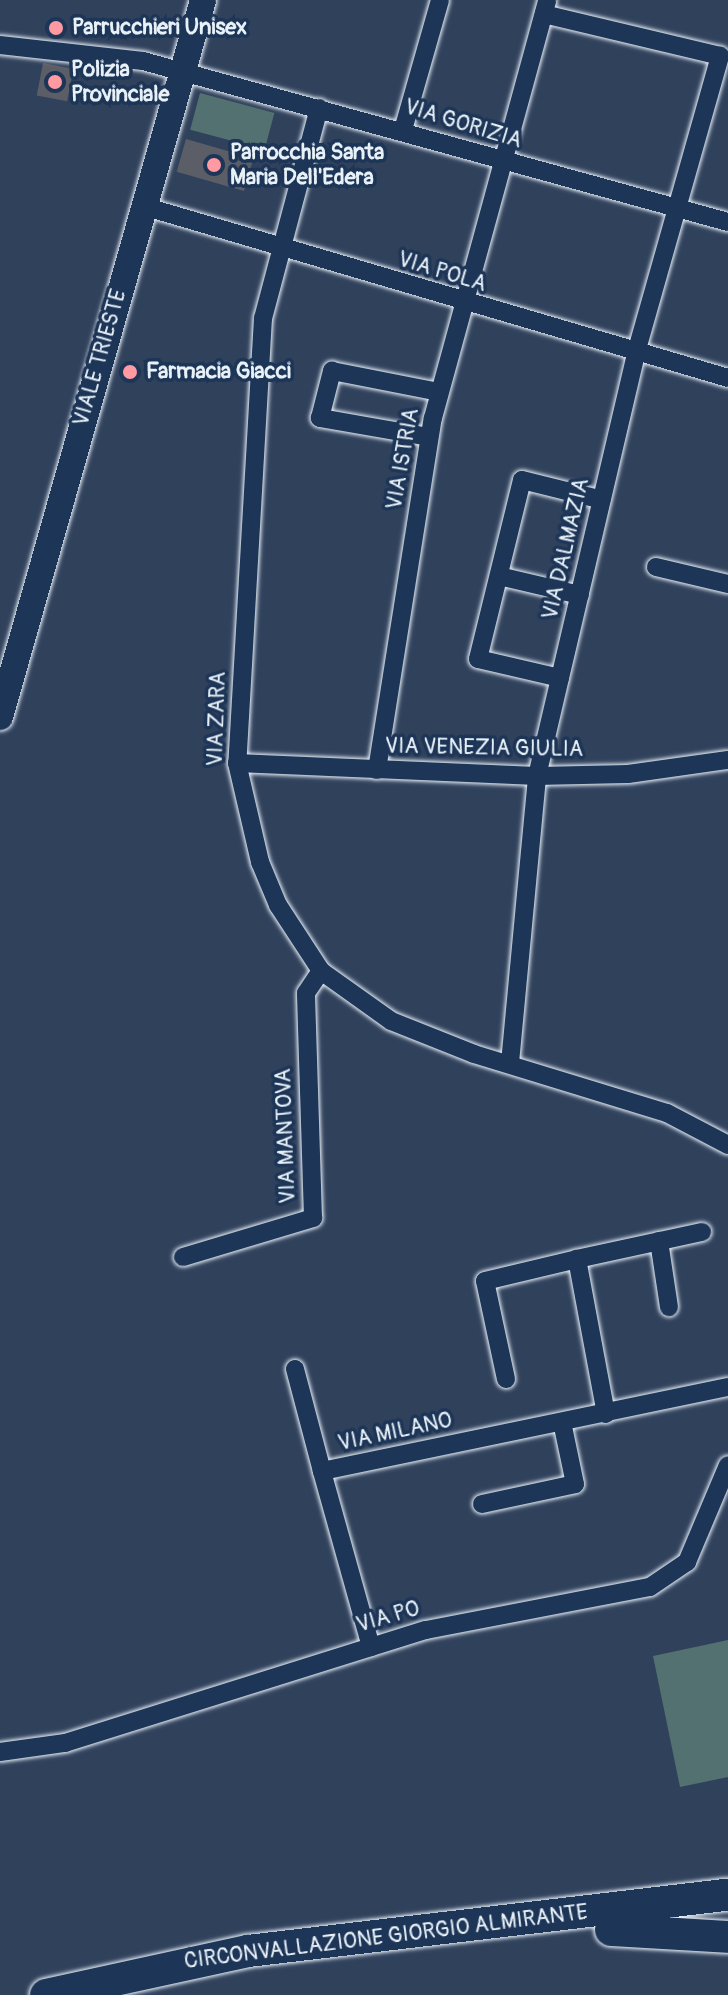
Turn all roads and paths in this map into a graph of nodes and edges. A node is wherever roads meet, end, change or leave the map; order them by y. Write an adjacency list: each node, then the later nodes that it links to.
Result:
1 (203, 0): 5 (main road, VIALE TRIESTE)
2 (440, 0): 7 (street)
3 (546, 7): 8 (street, VIA ISTRIA); 10 (street, VIA DALMAZIA)
4 (0, 45): 5 (street, VIA GORIZIA)
5 (184, 72): 6 (street, VIA GORIZIA); 9 (main road, VIALE TRIESTE)
6 (319, 108): 7 (street, VIA GORIZIA); 12 (street, VIA ZARA)
7 (403, 130): 8 (street, VIA GORIZIA)
8 (505, 162): 10 (street, VIA GORIZIA); 13 (street, VIA ISTRIA)
9 (143, 206): 12 (street, VIA POLA); 24 (main road, VIALE TRIESTE)
10 (678, 208): 11 (street, VIA GORIZIA); 14 (street, VIA DALMAZIA)
11 (728, 222)
12 (281, 247): 13 (street, VIA POLA); 26 (street, VIA ZARA)
13 (461, 304): 14 (street, VIA POLA); 16 (street, VIA ISTRIA)
14 (636, 353): 15 (street, VIA POLA); 18 (street, VIA DALMAZIA)
15 (728, 378)
16 (439, 392): 17 (street, VIA ISTRIA); 17 (street)
17 (429, 437): 27 (street, VIA ISTRIA)
18 (602, 500): 20 (street); 22 (street, VIA DALMAZIA)
19 (656, 567): 21 (street)
20 (499, 576): 22 (street); 23 (street)
21 (728, 584)
22 (580, 595): 23 (street, VIA DALMAZIA)
23 (560, 678): 28 (street, VIA DALMAZIA)
24 (0, 717)
25 (728, 760): 28 (street, VIA VENEZIA GIULIA)
26 (237, 763): 27 (street, VIA VENEZIA GIULIA); 29 (street, VIA ZARA)
27 (377, 770): 28 (street, VIA VENEZIA GIULIA)
28 (537, 776): 30 (street, VIA DALMAZIA)
29 (321, 971): 30 (street, VIA ZARA); 34 (street, VIA MANTOVA)
30 (510, 1063): 31 (street, VIA ZARA)
31 (728, 1145)
32 (702, 1232): 33 (street)
33 (659, 1241): 35 (street); 36 (street)
34 (183, 1257)
35 (577, 1259): 38 (street); 40 (street)
36 (669, 1307)
37 (295, 1369): 43 (street)
38 (506, 1379)
39 (728, 1387): 40 (street, VIA MILANO)
40 (606, 1414): 41 (street, VIA MILANO)
41 (562, 1422): 43 (street, VIA MILANO); 44 (street)
42 (728, 1465): 45 (street, VIA PO)
43 (322, 1471): 45 (street, VIA MILANO)
44 (482, 1504)
45 (371, 1647): 46 (street, VIA PO)
46 (0, 1752)
47 (728, 1874): 50 (highway)
48 (728, 1895): 50 (highway, CIRCONVALLAZIONE GIORGIO ALMIRANTE)
49 (728, 1917): 50 (highway, CIRCONVALLAZIONE GIORGIO ALMIRANTE)
50 (606, 1920): 51 (highway); 52 (highway, CIRCONVALLAZIONE GIORGIO ALMIRANTE); 53 (highway, CIRCONVALLAZIONE GIORGIO ALMIRANTE)
51 (728, 1937)
52 (46, 1995)
53 (138, 1995)

